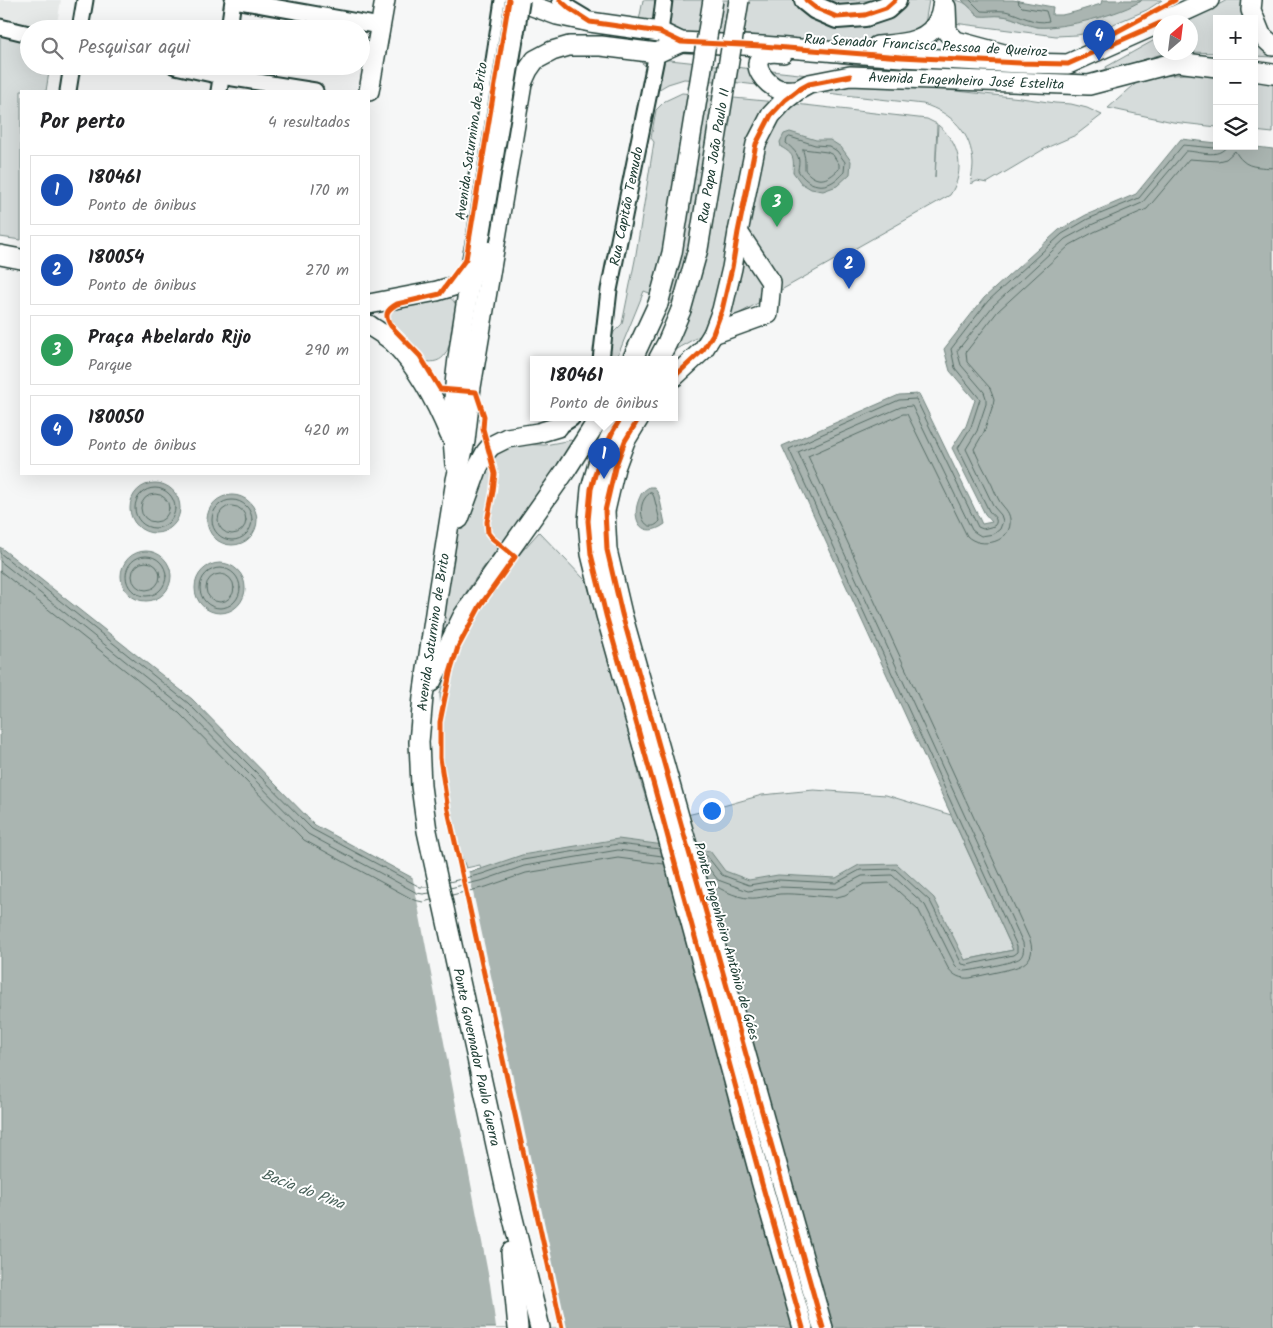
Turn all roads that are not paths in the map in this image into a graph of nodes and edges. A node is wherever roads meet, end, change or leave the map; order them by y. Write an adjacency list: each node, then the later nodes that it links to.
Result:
1 (85, 0): 16 (street)
2 (234, 0): 17 (street); 18 (street)
3 (385, 0): 21 (main road)
4 (502, 0): 45 (street, Avenida Saturnino de Brito)
5 (517, 0): 19 (main road); 45 (highway, bridge)
6 (560, 0): 19 (street)
7 (664, 0): 25 (street)
8 (713, 0): 51 (main road, bridge)
9 (739, 0): 49 (main road, Rua Papa João Paulo II, bridge)
10 (806, 0): 11 (highway)
11 (895, 0)
12 (945, 0): 28 (main road); 30 (main road)
13 (1209, 0): 15 (main road, Rua Senador Francisco Pessoa de Queiroz)
14 (1252, 0): 27 (main road)
15 (1178, 15)
16 (82, 20)
17 (231, 20)
18 (346, 20)
19 (590, 22): 25 (main road)
20 (370, 24): 21 (street)
21 (380, 26): 40 (main road)
22 (0, 27): 24 (street)
23 (1153, 27): 30 (main road, Rua Senador Francisco Pessoa de Queiroz)
24 (20, 32)
25 (660, 32): 26 (main road)
26 (681, 42): 28 (main road, Rua Senador Francisco Pessoa de Queiroz); 29 (main road)
27 (1273, 46)
28 (810, 50): 30 (main road, Rua Senador Francisco Pessoa de Queiroz); 41 (main road)
29 (657, 53): 50 (street, Rua Capitão Temudo); 58 (main road, Avenida Saturnino de Brito)
30 (1020, 63)
31 (1213, 66): 41 (main road, Avenida Engenheiro José Estelita)
32 (1258, 72): 33 (main road)
33 (1273, 74)
34 (71, 75): 37 (street)
35 (221, 75): 38 (street)
36 (241, 75): 39 (street)
37 (68, 90)
38 (219, 90)
39 (310, 90)
40 (368, 90)
41 (798, 90): 42 (main road, Avenida Engenheiro José Estelita)
42 (738, 232): 48 (main road, Avenida Engenheiro José Estelita); 48 (main road)
43 (0, 255): 44 (main road)
44 (20, 259)
45 (464, 279): 46 (main road); 57 (main road, Avenida Saturnino de Brito)
46 (370, 304)
47 (370, 326): 57 (main road)
48 (713, 334): 52 (main road, Avenida Engenheiro José Estelita)
49 (666, 351)
50 (601, 356)
51 (634, 356)
52 (678, 373)
53 (597, 421): 60 (main road)
54 (619, 421): 61 (main road, Ponte Engenheiro Antônio de Góes)
55 (637, 421): 61 (main road, Ponte Engenheiro Antônio de Góes)
56 (565, 422): 59 (main road)
57 (452, 441): 58 (main road, Avenida Saturnino de Brito)
58 (456, 480): 59 (main road, Avenida Saturnino de Brito)
59 (443, 564): 60 (main road, Avenida Saturnino de Brito)
60 (423, 697): 62 (main road, Avenida Saturnino de Brito)
61 (662, 784): 66 (main road, Ponte Engenheiro Antônio de Góes); 67 (main road, Ponte Engenheiro Antônio de Góes)
62 (421, 786): 63 (main road, Ponte Governador Paulo Guerra)
63 (505, 1186): 64 (main road); 65 (main road, Ponte Governador Paulo Guerra)
64 (518, 1328)
65 (540, 1328)
66 (803, 1328)
67 (823, 1328)

